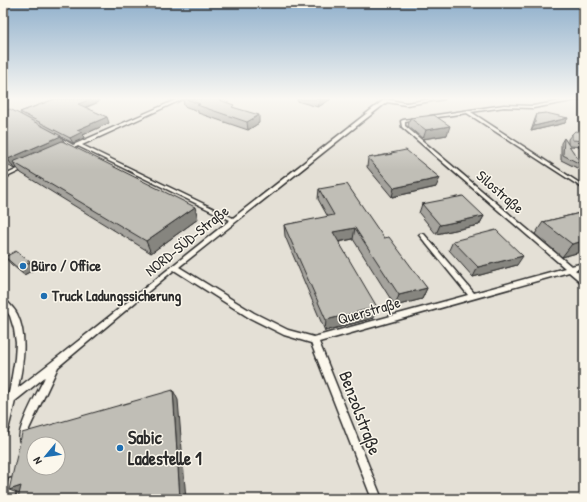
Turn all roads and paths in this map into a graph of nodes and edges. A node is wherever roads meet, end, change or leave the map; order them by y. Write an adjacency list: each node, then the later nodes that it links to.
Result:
1 (130, 122): 6 (lane)
2 (359, 122): 12 (lane, NORD-SÜD-Straße)
3 (403, 122): 16 (lane, Silostraße)
4 (484, 122): 11 (lane)
5 (54, 136): 7 (lane)
6 (79, 145): 7 (lane); 12 (lane)
7 (73, 147): 8 (lane)
8 (66, 150)
9 (31, 166): 10 (lane)
10 (3, 178)
11 (584, 188)
12 (233, 220): 15 (lane, NORD-SÜD-Straße)
13 (422, 236): 18 (lane)
14 (584, 265): 16 (lane, Querstraße)
15 (174, 267): 20 (lane); 21 (lane, NORD-SÜD-Straße)
16 (571, 269): 17 (lane, Silostraße); 18 (lane, Querstraße)
17 (584, 280)
18 (472, 295): 20 (lane, Querstraße)
19 (3, 301): 22 (lane)
20 (314, 340): 28 (lane, Benzolstraße)
21 (55, 364): 22 (lane, NORD-SÜD-Straße); 25 (lane)
22 (12, 397): 23 (lane, NORD-SÜD-Straße); 24 (lane)
23 (3, 405)
24 (3, 430)
25 (21, 449)
26 (16, 470): 27 (lane)
27 (10, 499)
28 (377, 499)

